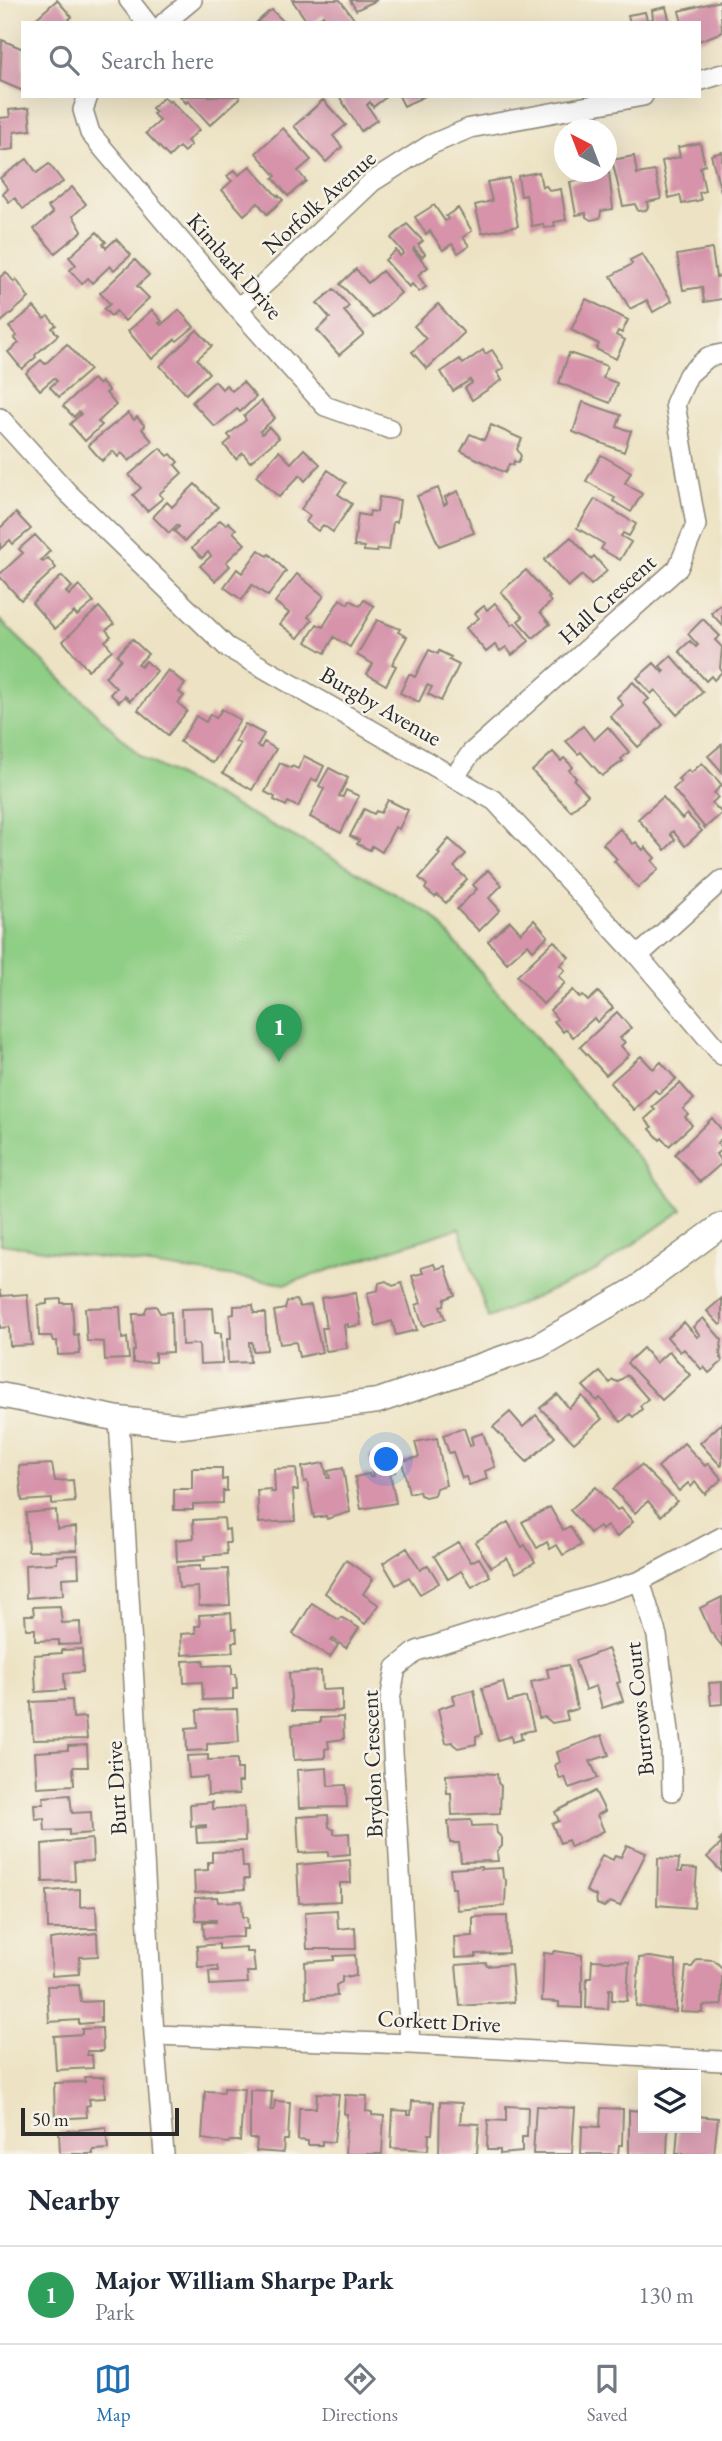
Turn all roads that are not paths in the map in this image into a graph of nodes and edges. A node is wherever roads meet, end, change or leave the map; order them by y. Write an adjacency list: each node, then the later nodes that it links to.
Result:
1 (129, 0): 3 (street)
2 (192, 0): 4 (street)
3 (145, 21)
4 (166, 21)
5 (722, 74): 6 (street)
6 (701, 80)
7 (87, 98): 9 (street, Kimbark Drive)
8 (632, 98): 9 (street, Norfolk Avenue)
9 (238, 309): 12 (street, Kimbark Drive)
10 (722, 355): 13 (street, Hall Crescent)
11 (0, 418): 13 (street, Burgby Avenue)
12 (390, 429)
13 (455, 776): 15 (street, Burgby Avenue)
14 (722, 880): 15 (street)
15 (638, 956): 16 (street, Burgby Avenue)
16 (722, 1055)
17 (722, 1225): 19 (street)
18 (0, 1395): 19 (street)
19 (119, 1419): 23 (street, Burt Drive)
20 (722, 1537): 21 (street, Brydon Crescent)
21 (639, 1581): 22 (street, Burrows Court); 24 (street, Brydon Crescent)
22 (672, 1791)
23 (154, 2035): 24 (street, Corkett Drive); 26 (street, Burt Drive)
24 (410, 2044): 25 (street, Corkett Drive)
25 (722, 2061)
26 (164, 2154)

